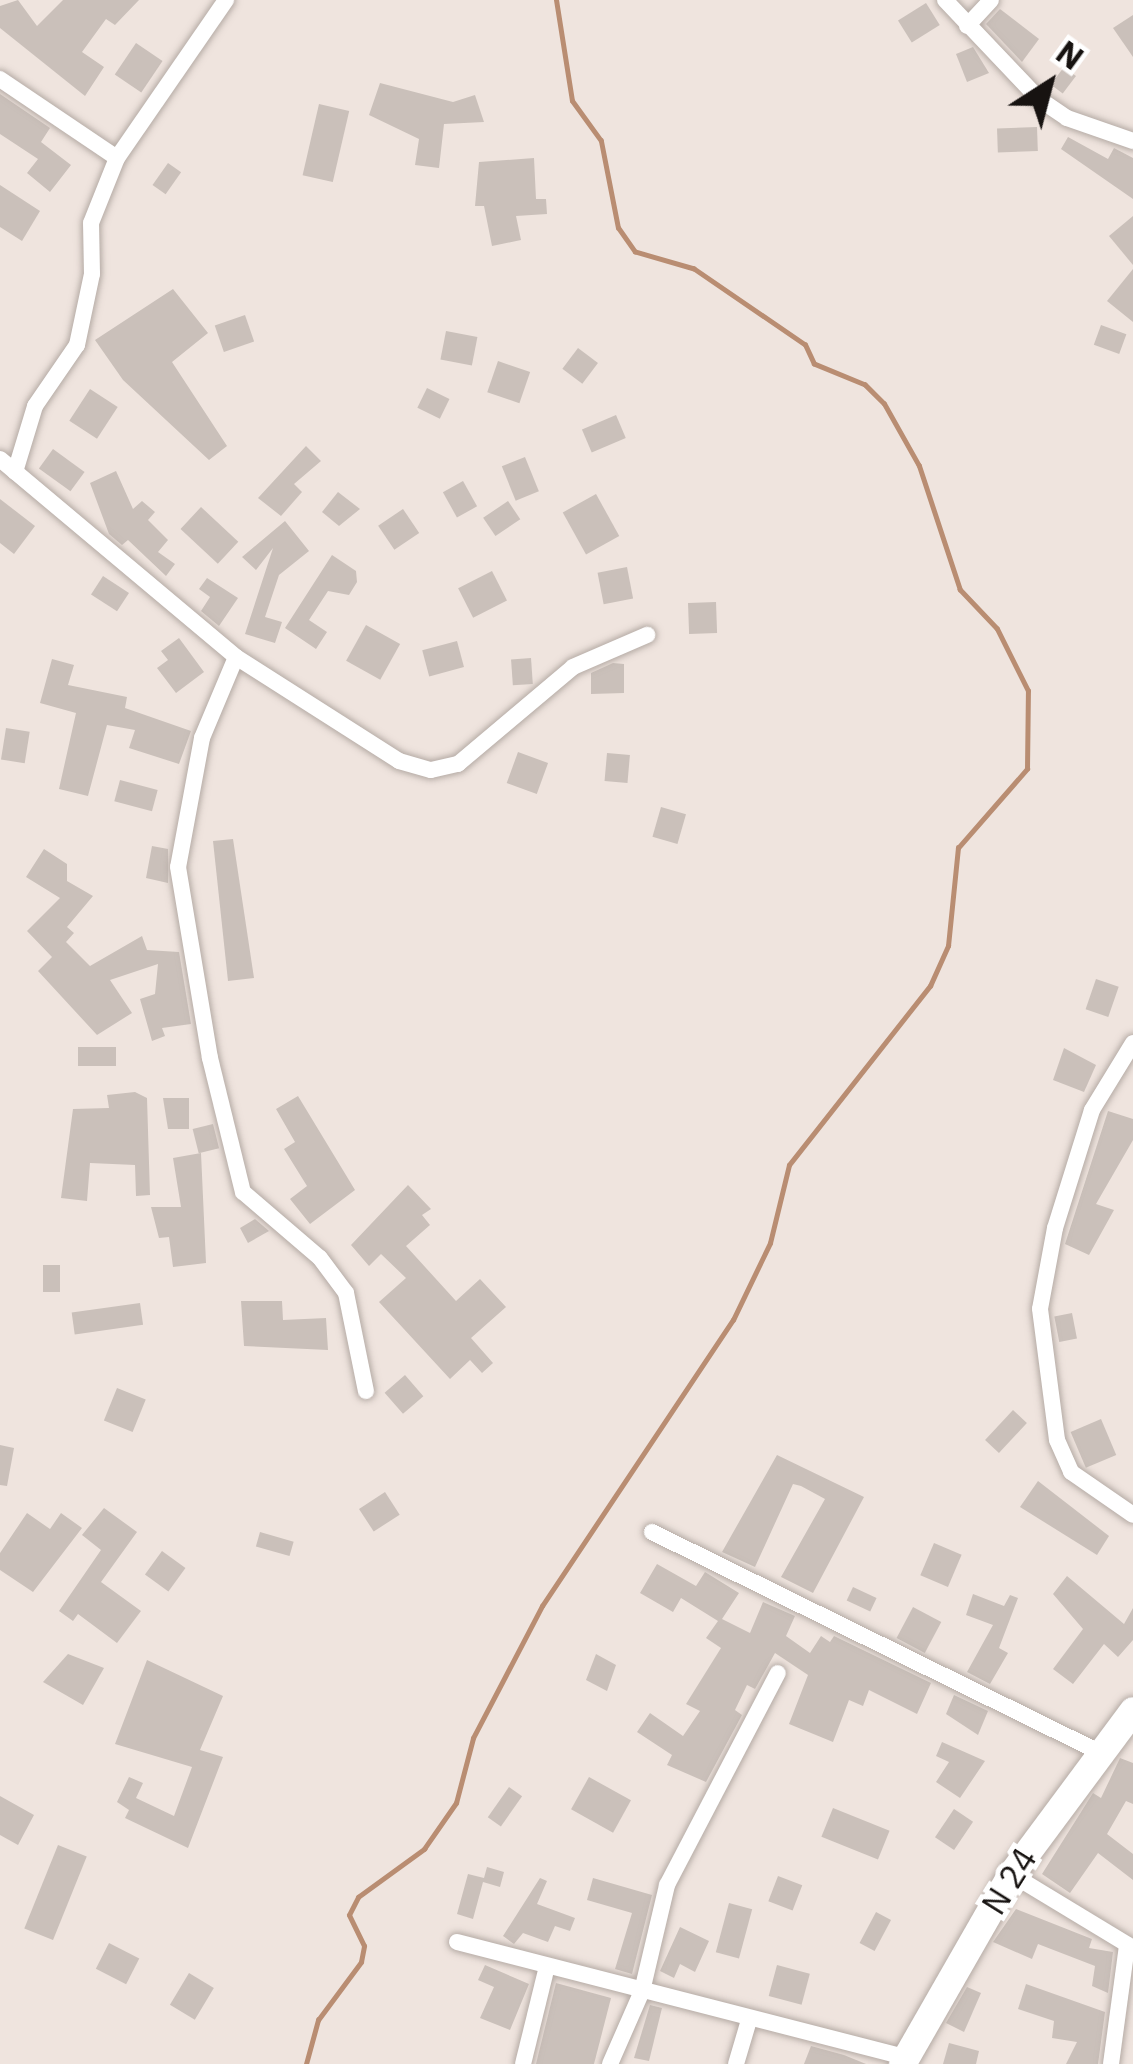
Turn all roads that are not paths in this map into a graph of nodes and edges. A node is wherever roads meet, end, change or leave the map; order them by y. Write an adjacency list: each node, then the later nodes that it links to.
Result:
1 (226, 0): 7 (street)
2 (945, 0): 4 (street)
3 (991, 0): 4 (street)
4 (967, 26): 6 (street)
5 (0, 79): 7 (street)
6 (1133, 141)
7 (117, 158): 9 (street)
8 (0, 459): 9 (street)
9 (15, 472): 11 (street)
10 (646, 635): 11 (street)
11 (236, 657): 13 (street)
12 (1133, 1043): 14 (street)
13 (366, 1391)
14 (1133, 1516)
15 (652, 1532): 18 (street)
16 (778, 1673): 23 (street)
17 (1133, 1710): 18 (main road, N 24)
18 (1098, 1751): 19 (main road, N 24)
19 (1011, 1874): 21 (street); 25 (main road, N 24)
20 (458, 1942): 22 (street)
21 (1130, 1946): 29 (street)
22 (547, 1966): 23 (street); 26 (street)
23 (642, 1990): 24 (street); 27 (street)
24 (749, 2020): 25 (street); 28 (street)
25 (903, 2060)
26 (523, 2064)
27 (610, 2064)
28 (736, 2064)
29 (1111, 2064)

